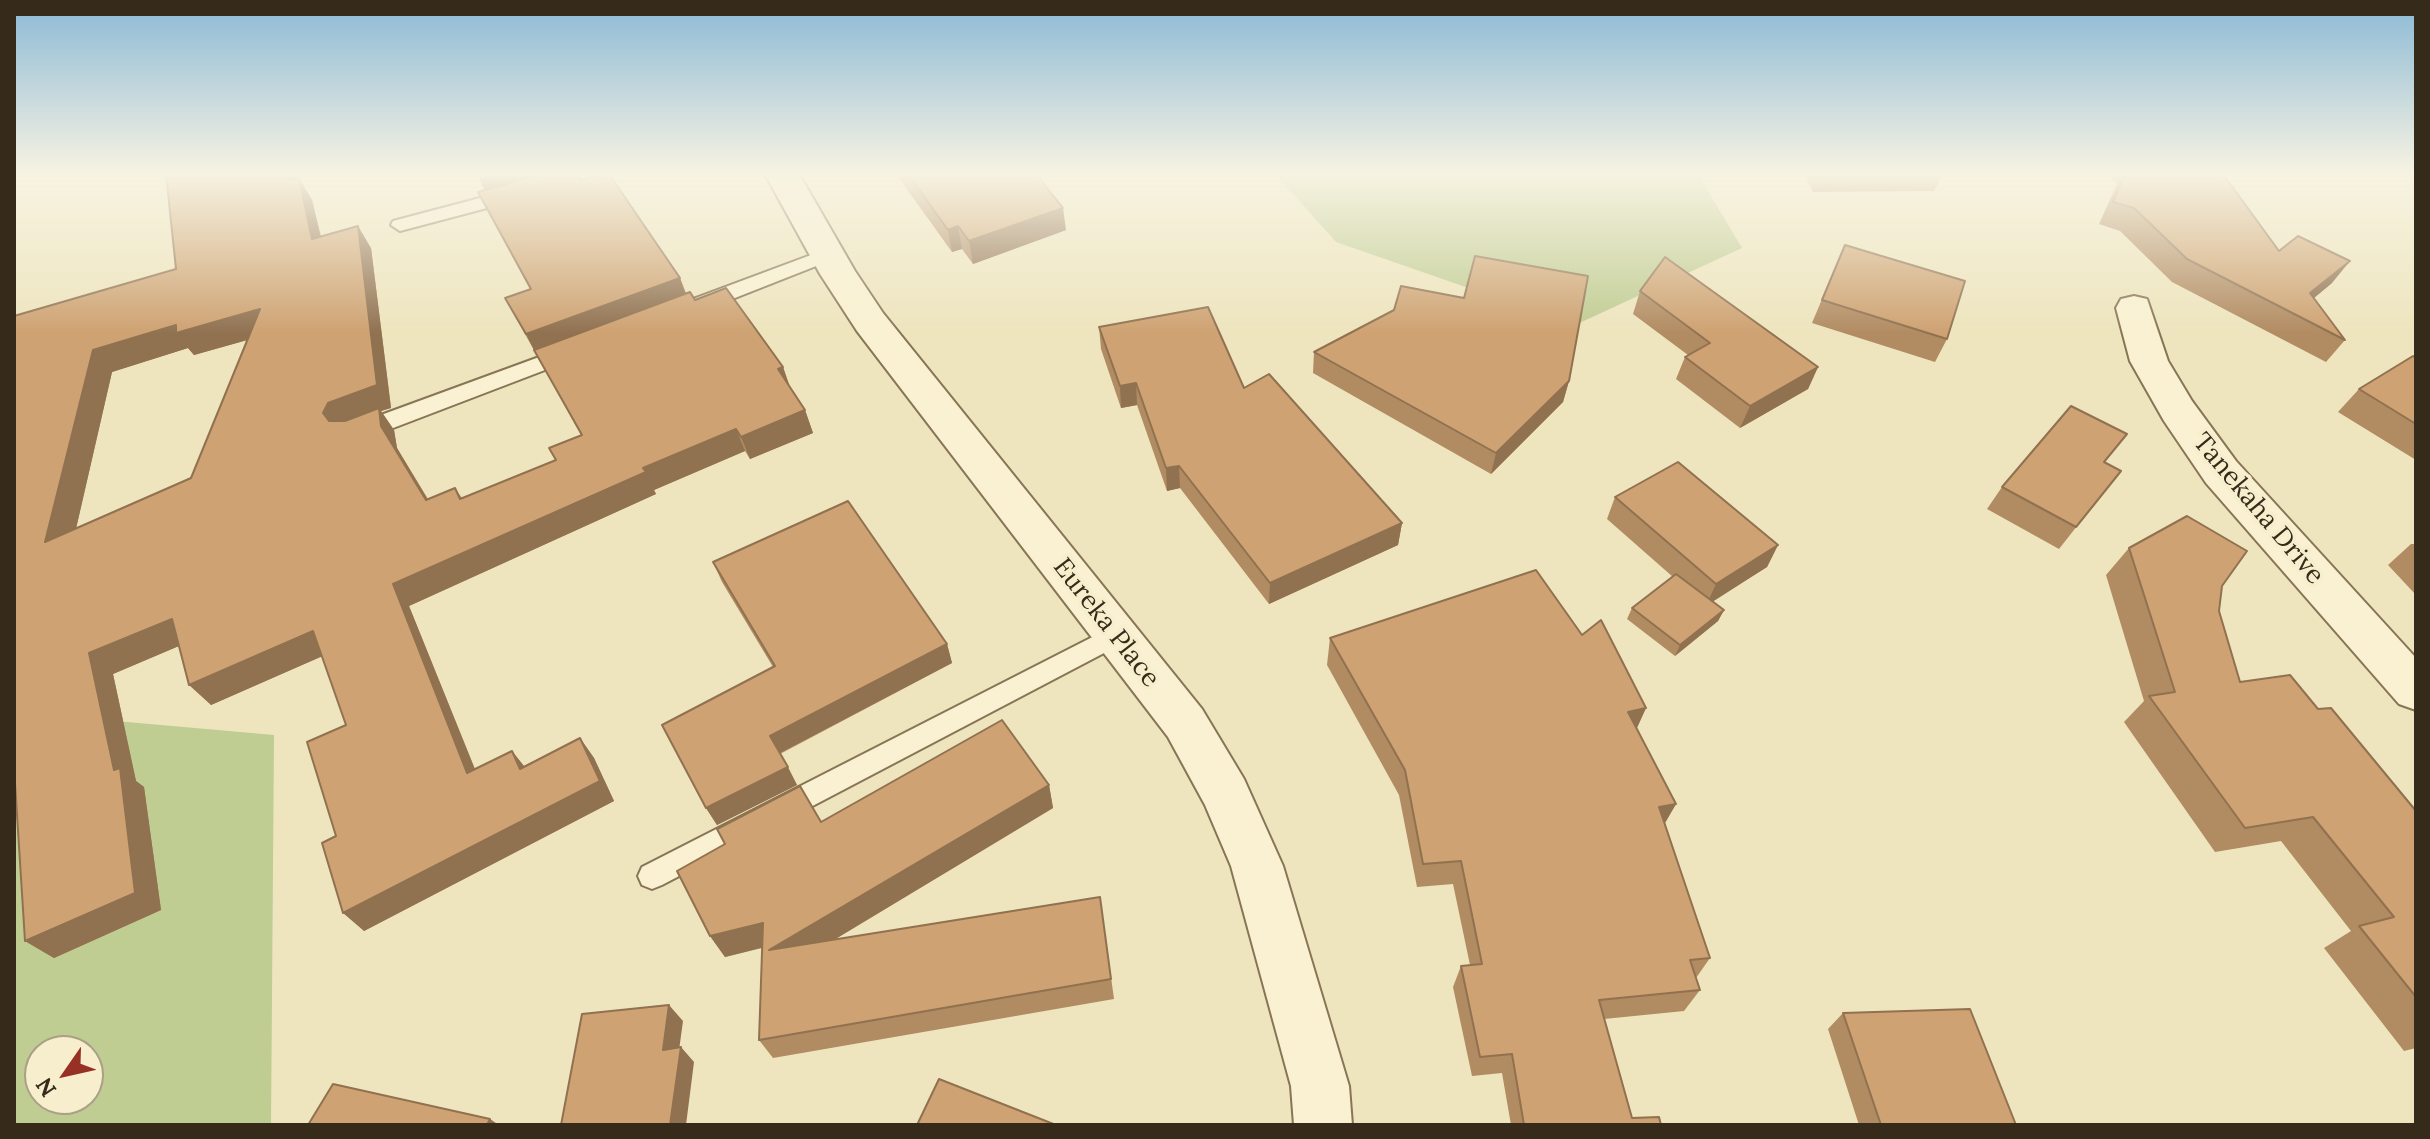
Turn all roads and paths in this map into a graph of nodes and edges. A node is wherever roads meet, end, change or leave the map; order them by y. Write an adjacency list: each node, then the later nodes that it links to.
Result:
1 (812, 227): 2 (street, Eureka Place)
2 (827, 255): 4 (lane); 7 (street, Eureka Place)
3 (2134, 308): 8 (street, Tanekaha Drive)
4 (675, 313)
5 (587, 347): 6 (lane)
6 (353, 434)
7 (1116, 635): 9 (lane); 10 (street, Eureka Place)
8 (2416, 690)
9 (652, 876)
10 (1323, 1125)

